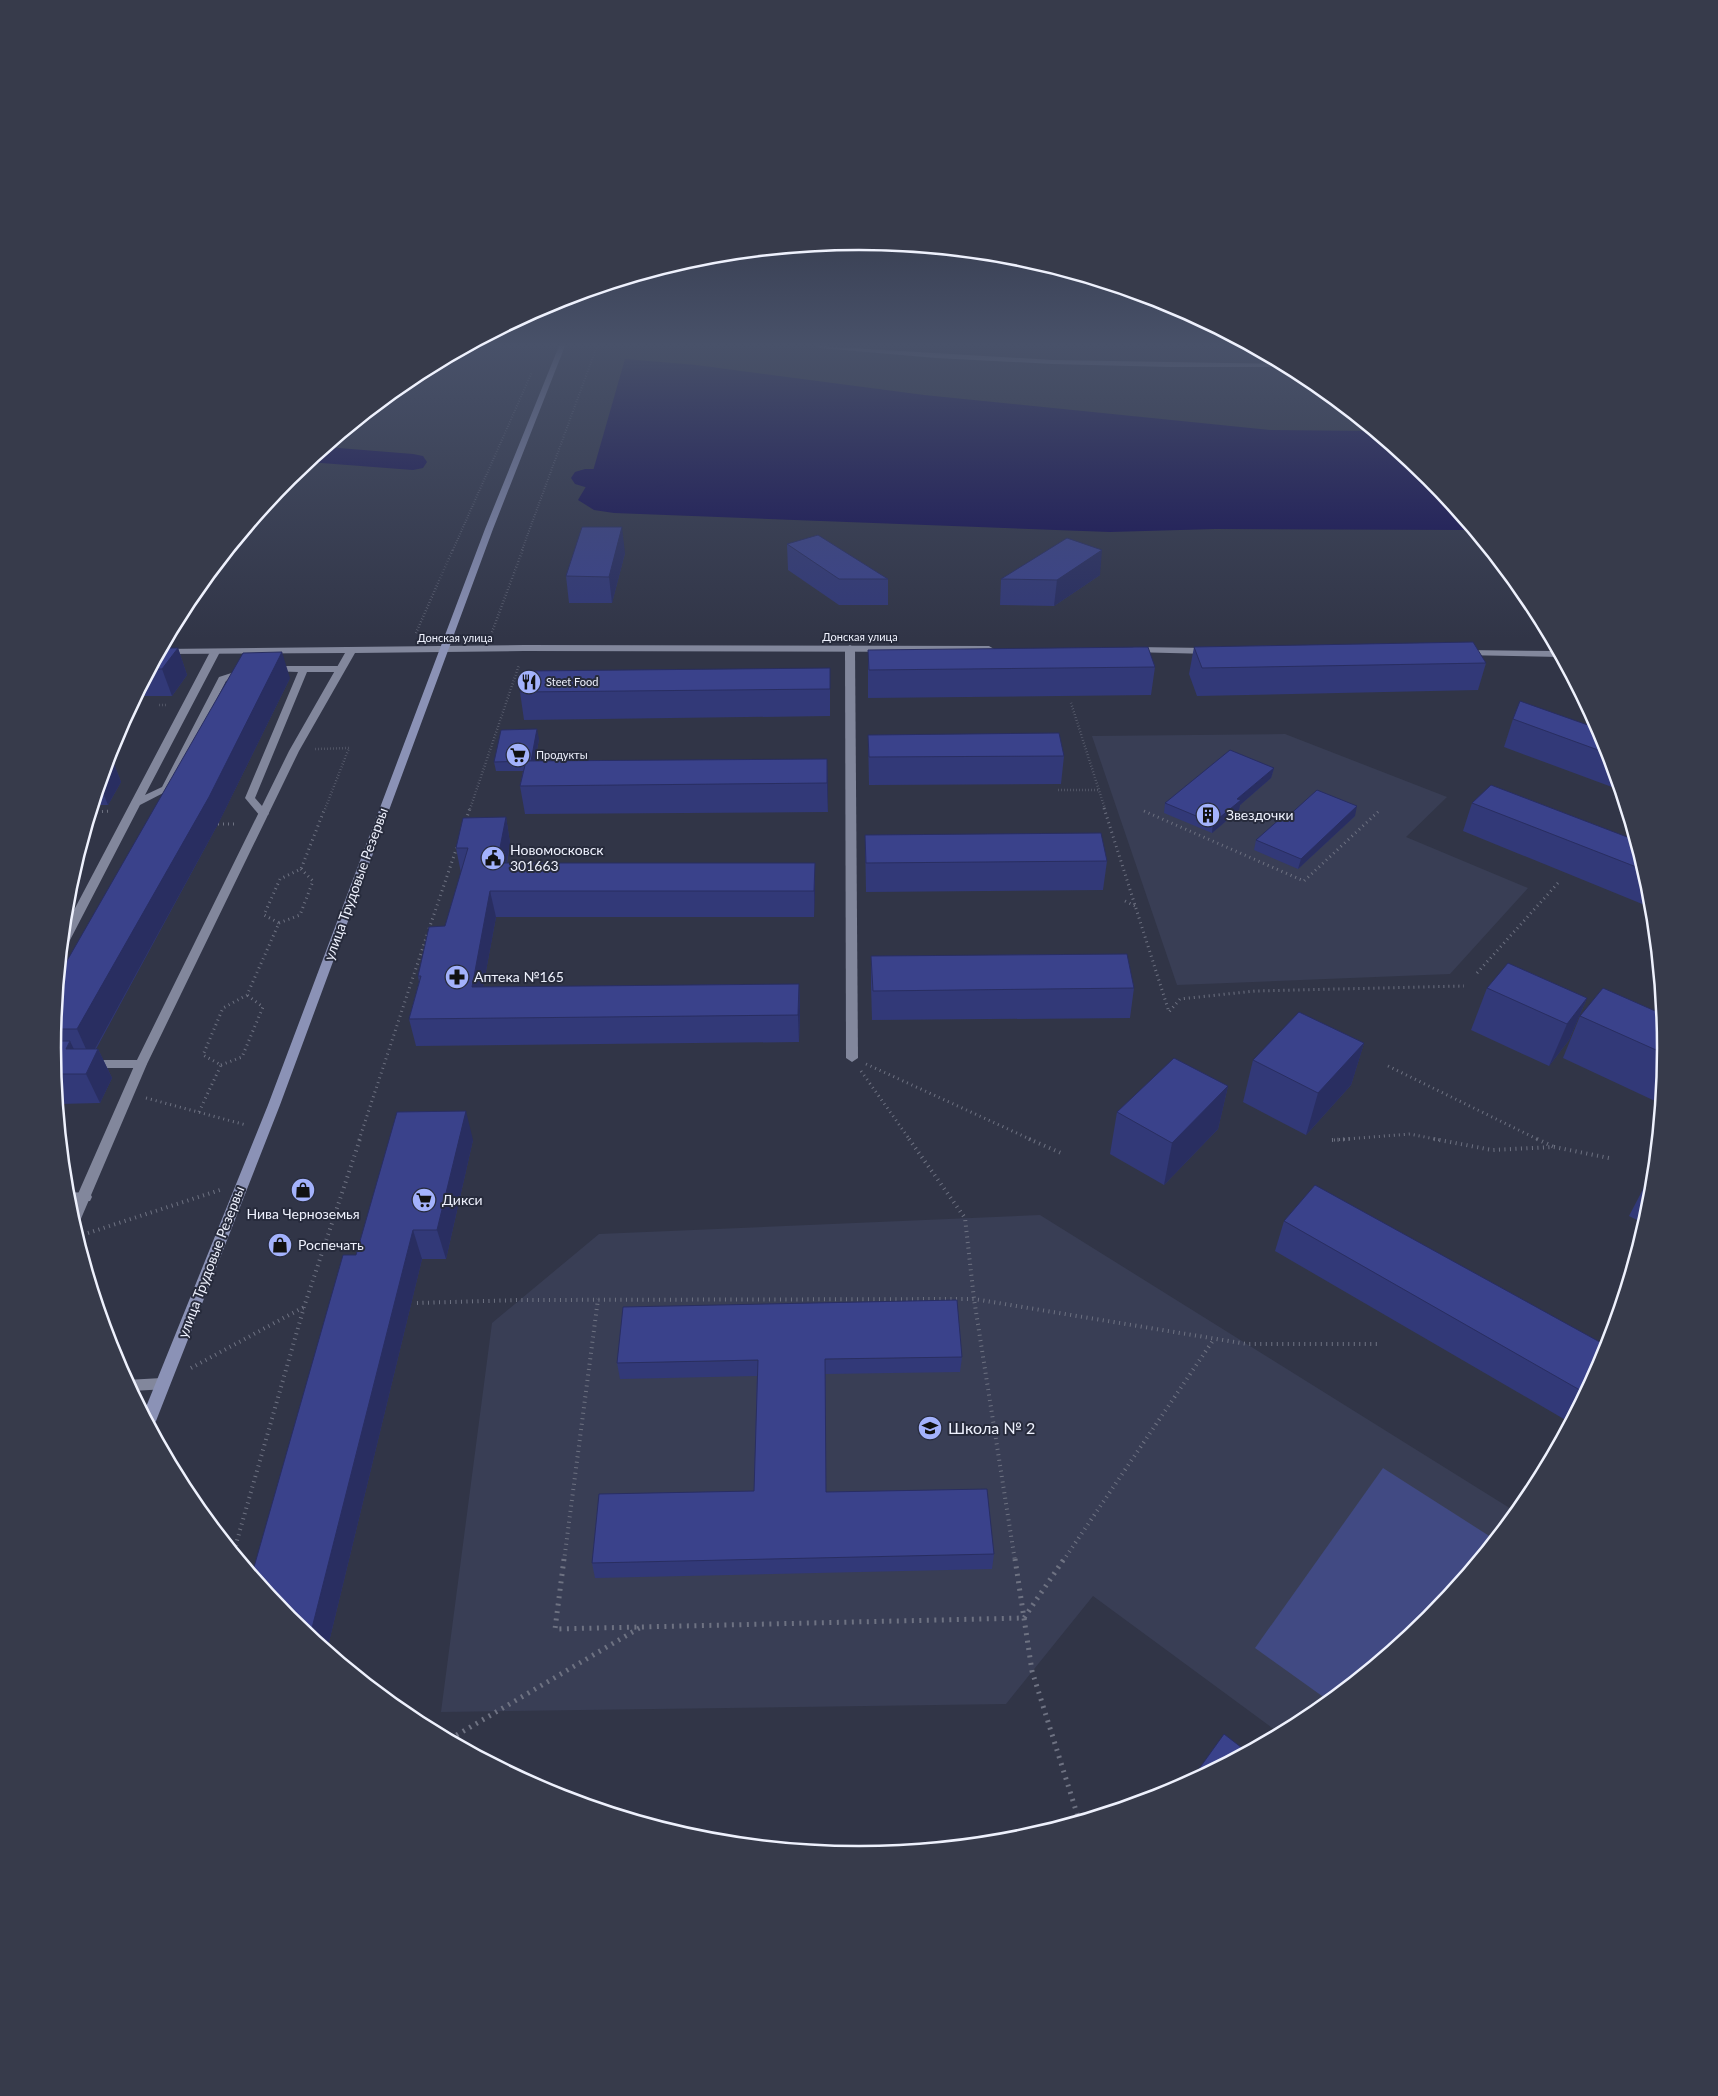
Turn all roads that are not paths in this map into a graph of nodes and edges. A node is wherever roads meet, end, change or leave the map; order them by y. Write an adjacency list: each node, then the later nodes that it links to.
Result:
1 (523, 444): 3 (street, улица Трудовые Резервы)
2 (850, 648): 3 (street, Донская улица); 4 (street, Донская улица); 17 (street)
3 (444, 649): 6 (street, Донская улица); 23 (street, улица Трудовые Резервы)
4 (998, 649)
5 (1126, 650): 7 (street)
6 (351, 651): 9 (street, Донская улица); 13 (street)
7 (1224, 651)
8 (166, 652): 9 (street, Донская улица)
9 (215, 652): 14 (street)
10 (1450, 653): 11 (street)
11 (1553, 654)
12 (304, 669): 13 (street); 14 (street); 15 (street)
13 (339, 669): 15 (street)
14 (137, 803): 16 (street)
15 (264, 814): 19 (street)
16 (71, 927)
17 (852, 1058)
18 (73, 1064): 19 (street)
19 (141, 1064): 21 (street)
20 (76, 1197): 21 (street)
21 (85, 1197): 22 (street)
22 (78, 1210)
23 (162, 1384): 24 (street); 25 (street, улица Трудовые Резервы)
24 (137, 1386)
25 (151, 1414)

